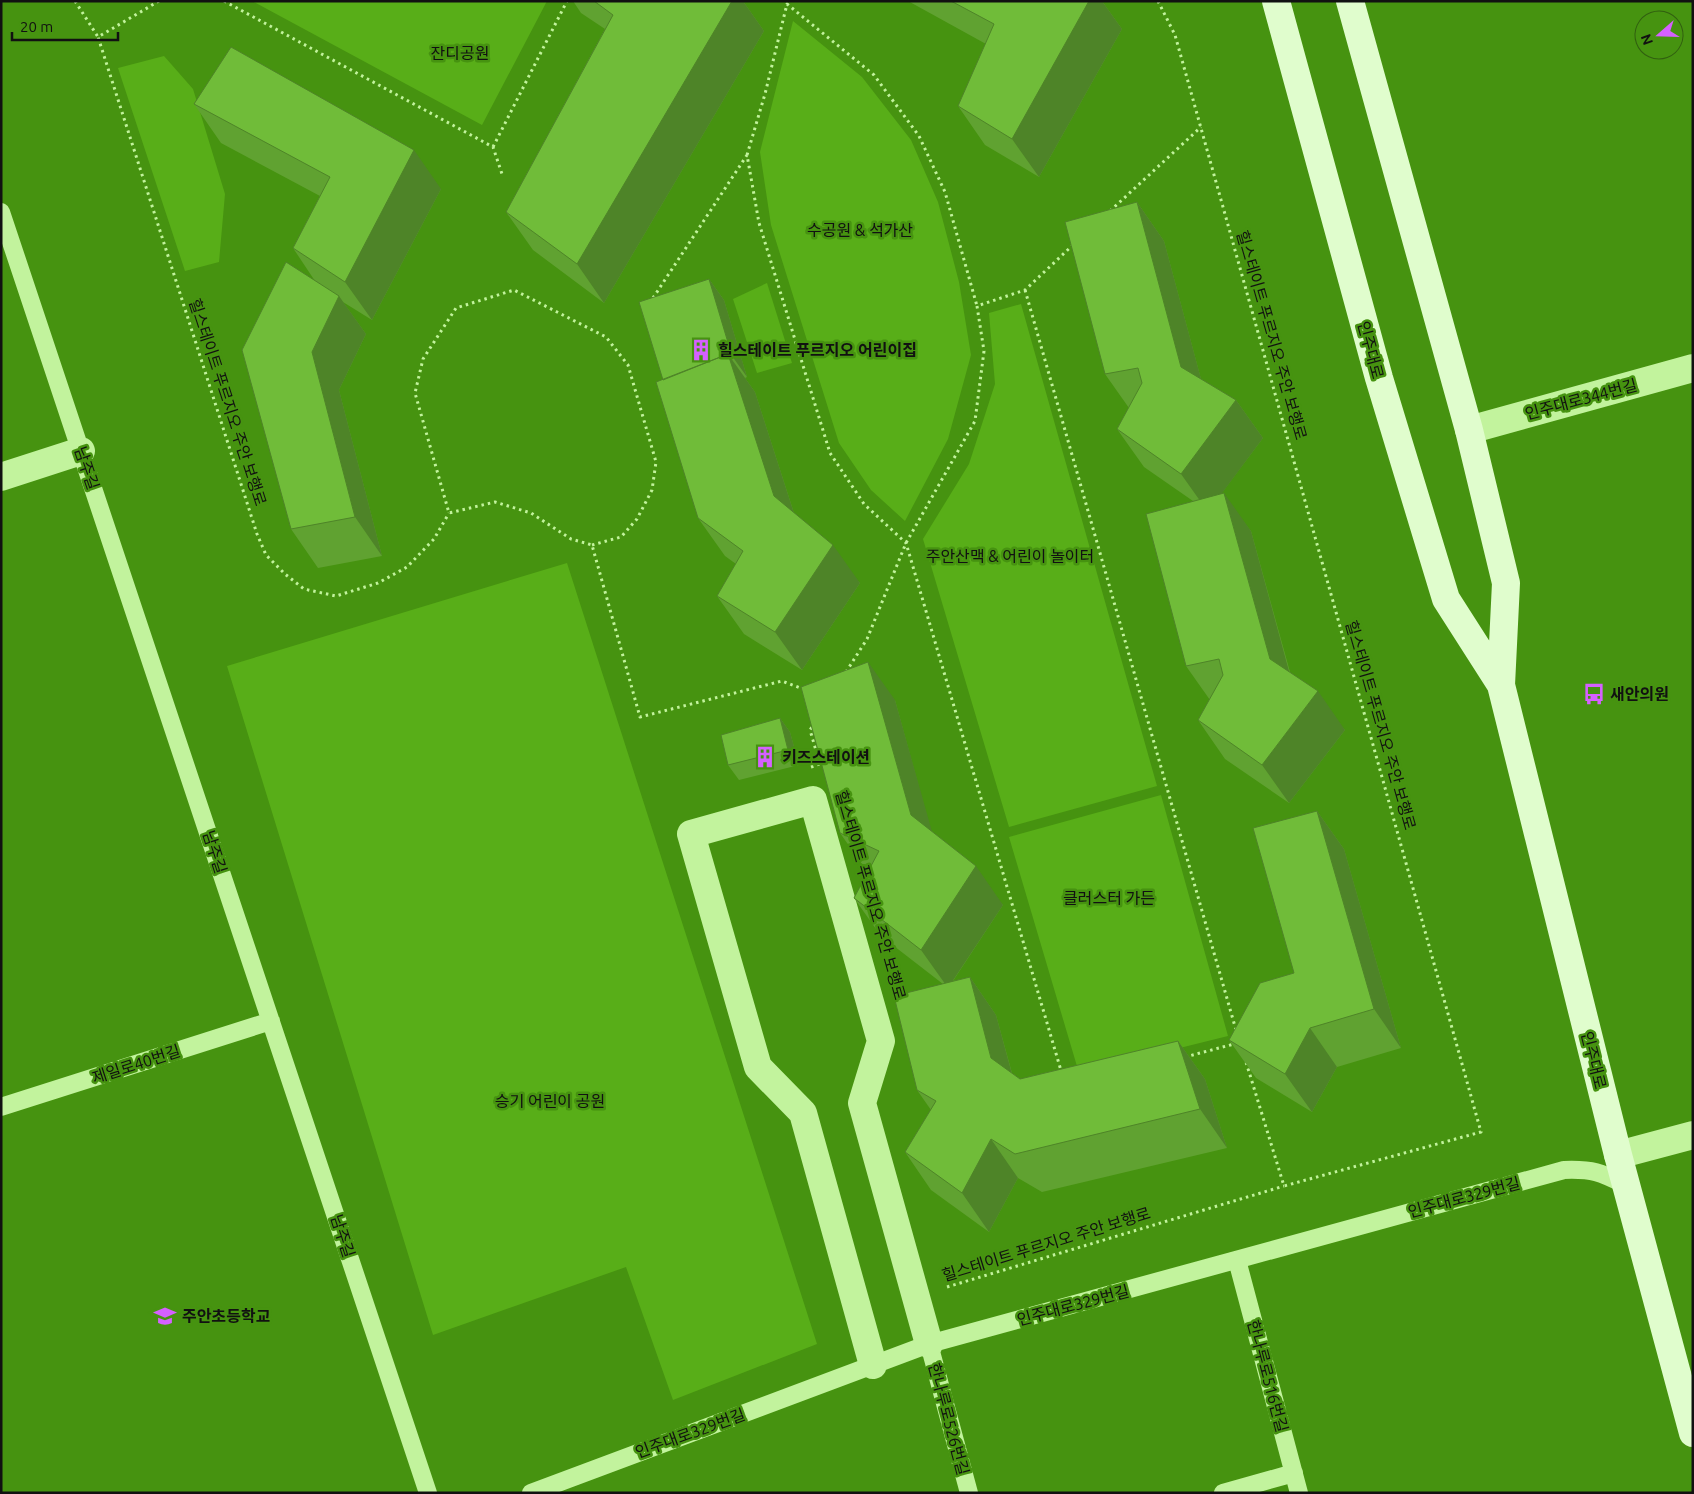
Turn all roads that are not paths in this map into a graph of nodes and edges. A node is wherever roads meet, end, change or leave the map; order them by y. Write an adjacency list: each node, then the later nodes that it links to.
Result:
1 (1276, 1): 8 (main road, 인주대로)
2 (1350, 1): 5 (main road, 인주대로)
3 (1, 212): 6 (lane, 남주길)
4 (1693, 368): 5 (street, 인주대로344번길)
5 (1469, 430): 8 (main road, 인주대로)
6 (81, 452): 7 (street); 9 (lane, 남주길)
7 (1, 477)
8 (1501, 685): 12 (main road, 인주대로)
9 (271, 1021): 10 (lane, 제일로40번길); 19 (lane, 남주길)
10 (1, 1107)
11 (1693, 1135): 12 (street)
12 (1618, 1155): 13 (main road, 인주대로)
13 (1626, 1185): 14 (lane, 인주대로329번길); 17 (main road, 인주대로)
14 (1236, 1260): 15 (lane, 인주대로329번길); 18 (lane, 한나루로516번길)
15 (929, 1344): 16 (lane, 인주대로329번길); 16 (street); 21 (lane, 한나루로526번길)
16 (872, 1365): 20 (lane, 인주대로329번길)
17 (1693, 1433)
18 (1294, 1473): 22 (lane); 23 (lane, 한나루로516번길)
19 (428, 1493)
20 (531, 1493)
21 (969, 1493)
22 (1223, 1493)
23 (1299, 1493)

